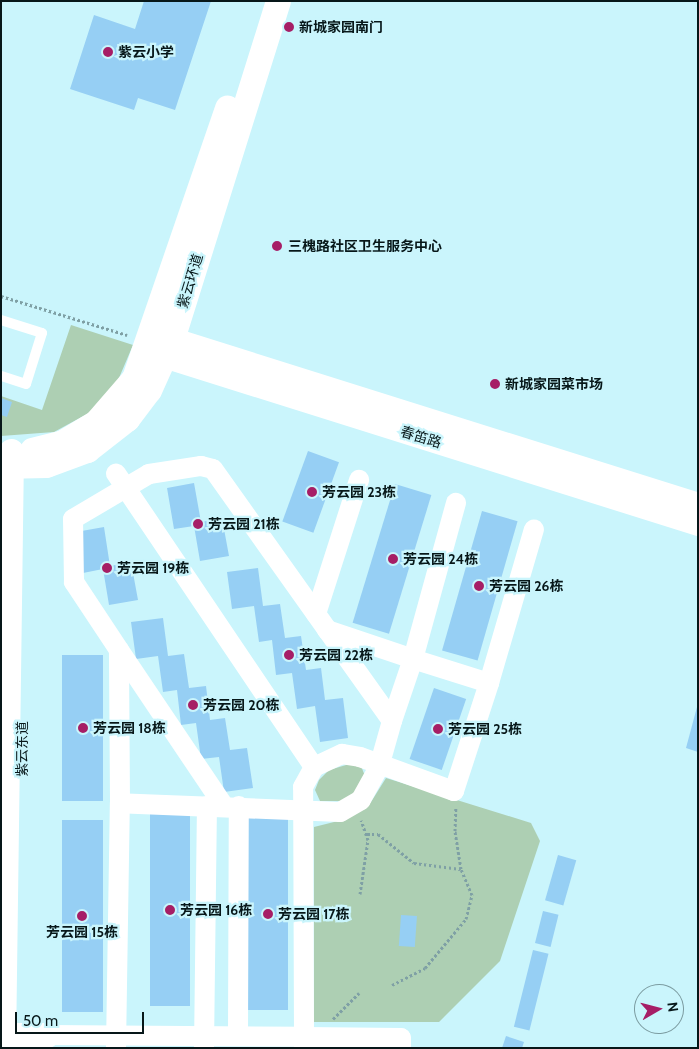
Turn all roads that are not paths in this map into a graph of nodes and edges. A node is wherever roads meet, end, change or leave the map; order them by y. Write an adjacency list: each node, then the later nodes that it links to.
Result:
1 (262, 1): 4 (street, 紫云环道)
2 (278, 1): 4 (street, 紫云环道)
3 (1, 320): 5 (lane)
4 (156, 343): 6 (street, 紫云环道); 10 (street, 春笛路); 11 (street, 春笛路)
5 (1, 376)
6 (10, 462): 23 (street, 紫云东道)
7 (359, 480): 13 (street)
8 (121, 482): 13 (street); 14 (street); 18 (street)
9 (456, 504): 15 (street)
10 (698, 505)
11 (698, 523)
12 (534, 529): 16 (street)
13 (322, 622): 15 (street); 17 (street)
14 (119, 650): 20 (street); 21 (street)
15 (413, 659): 16 (street); 17 (street)
16 (489, 683): 19 (street)
17 (392, 721): 19 (street)
18 (314, 767): 19 (street); 22 (street)
19 (379, 767): 22 (street)
20 (120, 803): 21 (street); 27 (street)
21 (223, 806): 22 (street); 25 (street); 28 (street)
22 (302, 808): 29 (street)
23 (8, 1000): 26 (street, 紫云东道)
24 (47, 1034): 26 (street); 27 (street)
25 (238, 1036): 28 (street); 29 (street)
26 (11, 1041)
27 (116, 1042): 28 (street)
28 (205, 1042)
29 (304, 1042): 30 (street)
30 (401, 1048)

